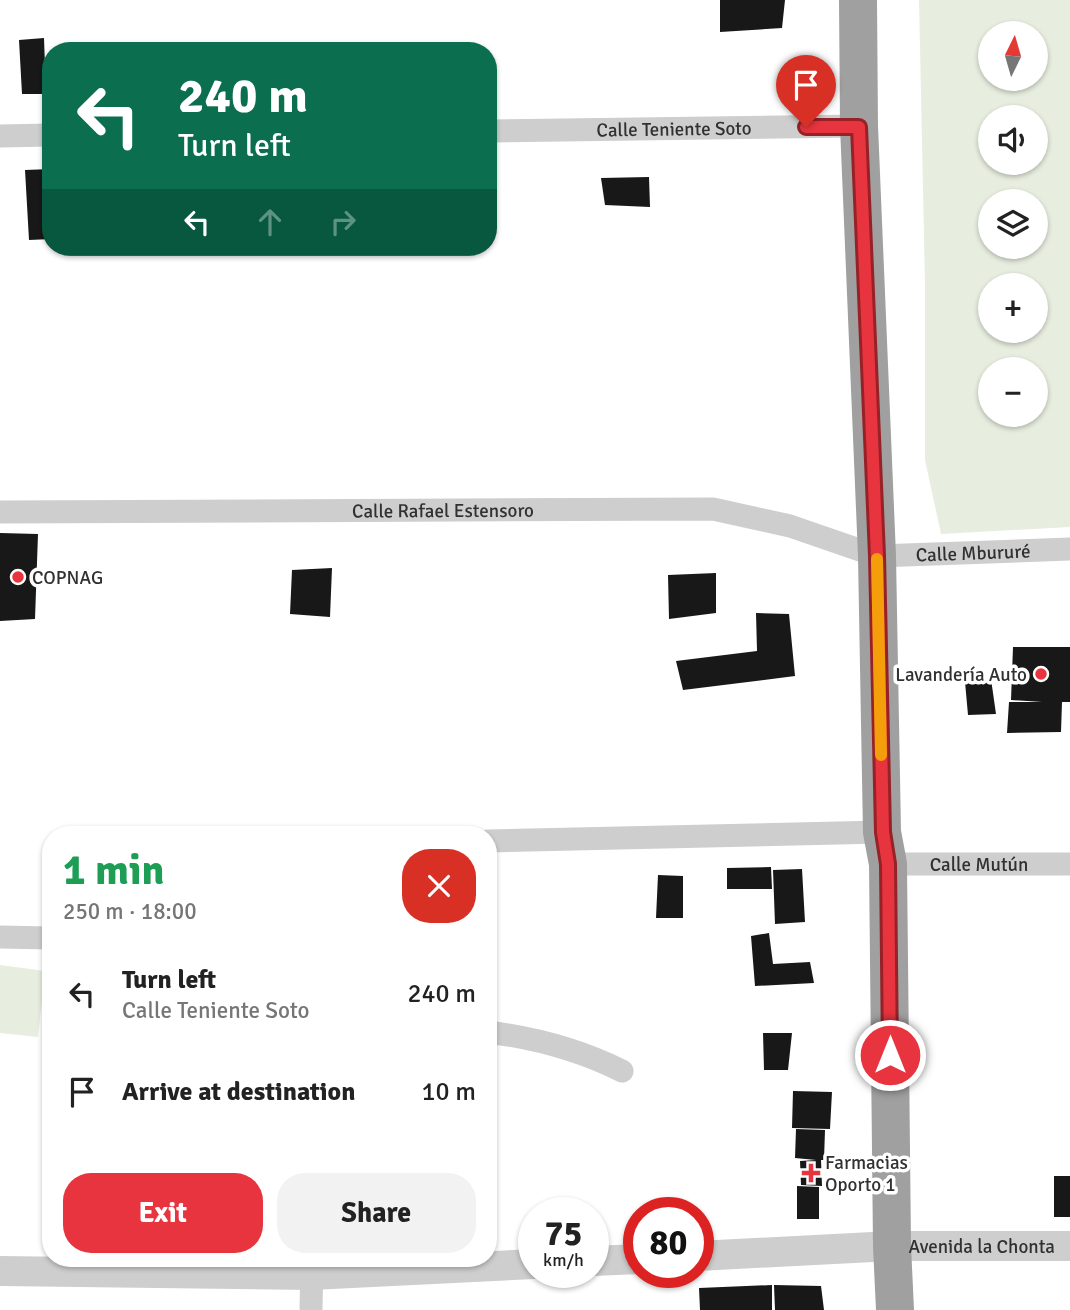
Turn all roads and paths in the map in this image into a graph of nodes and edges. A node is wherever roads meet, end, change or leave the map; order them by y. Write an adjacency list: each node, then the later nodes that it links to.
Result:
1 (858, 0): 2 (highway)
2 (859, 127): 3 (street, Calle Teniente Soto); 8 (highway)
3 (497, 131)
4 (42, 135): 5 (street)
5 (0, 136)
6 (0, 513): 8 (street, Calle Rafael Estensoro)
7 (1070, 549): 8 (street, Calle Mbururé)
8 (877, 556): 10 (highway)
9 (497, 841): 10 (street, Calle Mutún)
10 (885, 848): 11 (street, Calle Mutún); 17 (highway)
11 (1070, 864)
12 (0, 937): 13 (street)
13 (42, 938)
14 (497, 1034): 15 (street)
15 (622, 1070)
16 (1070, 1246): 17 (street, Avenida la Chonta)
17 (892, 1247): 18 (street, Avenida la Chonta); 24 (highway)
18 (714, 1255)
19 (497, 1264): 20 (street)
20 (518, 1264)
21 (312, 1267): 22 (street); 23 (street)
22 (0, 1271)
23 (311, 1310)
24 (895, 1310)

